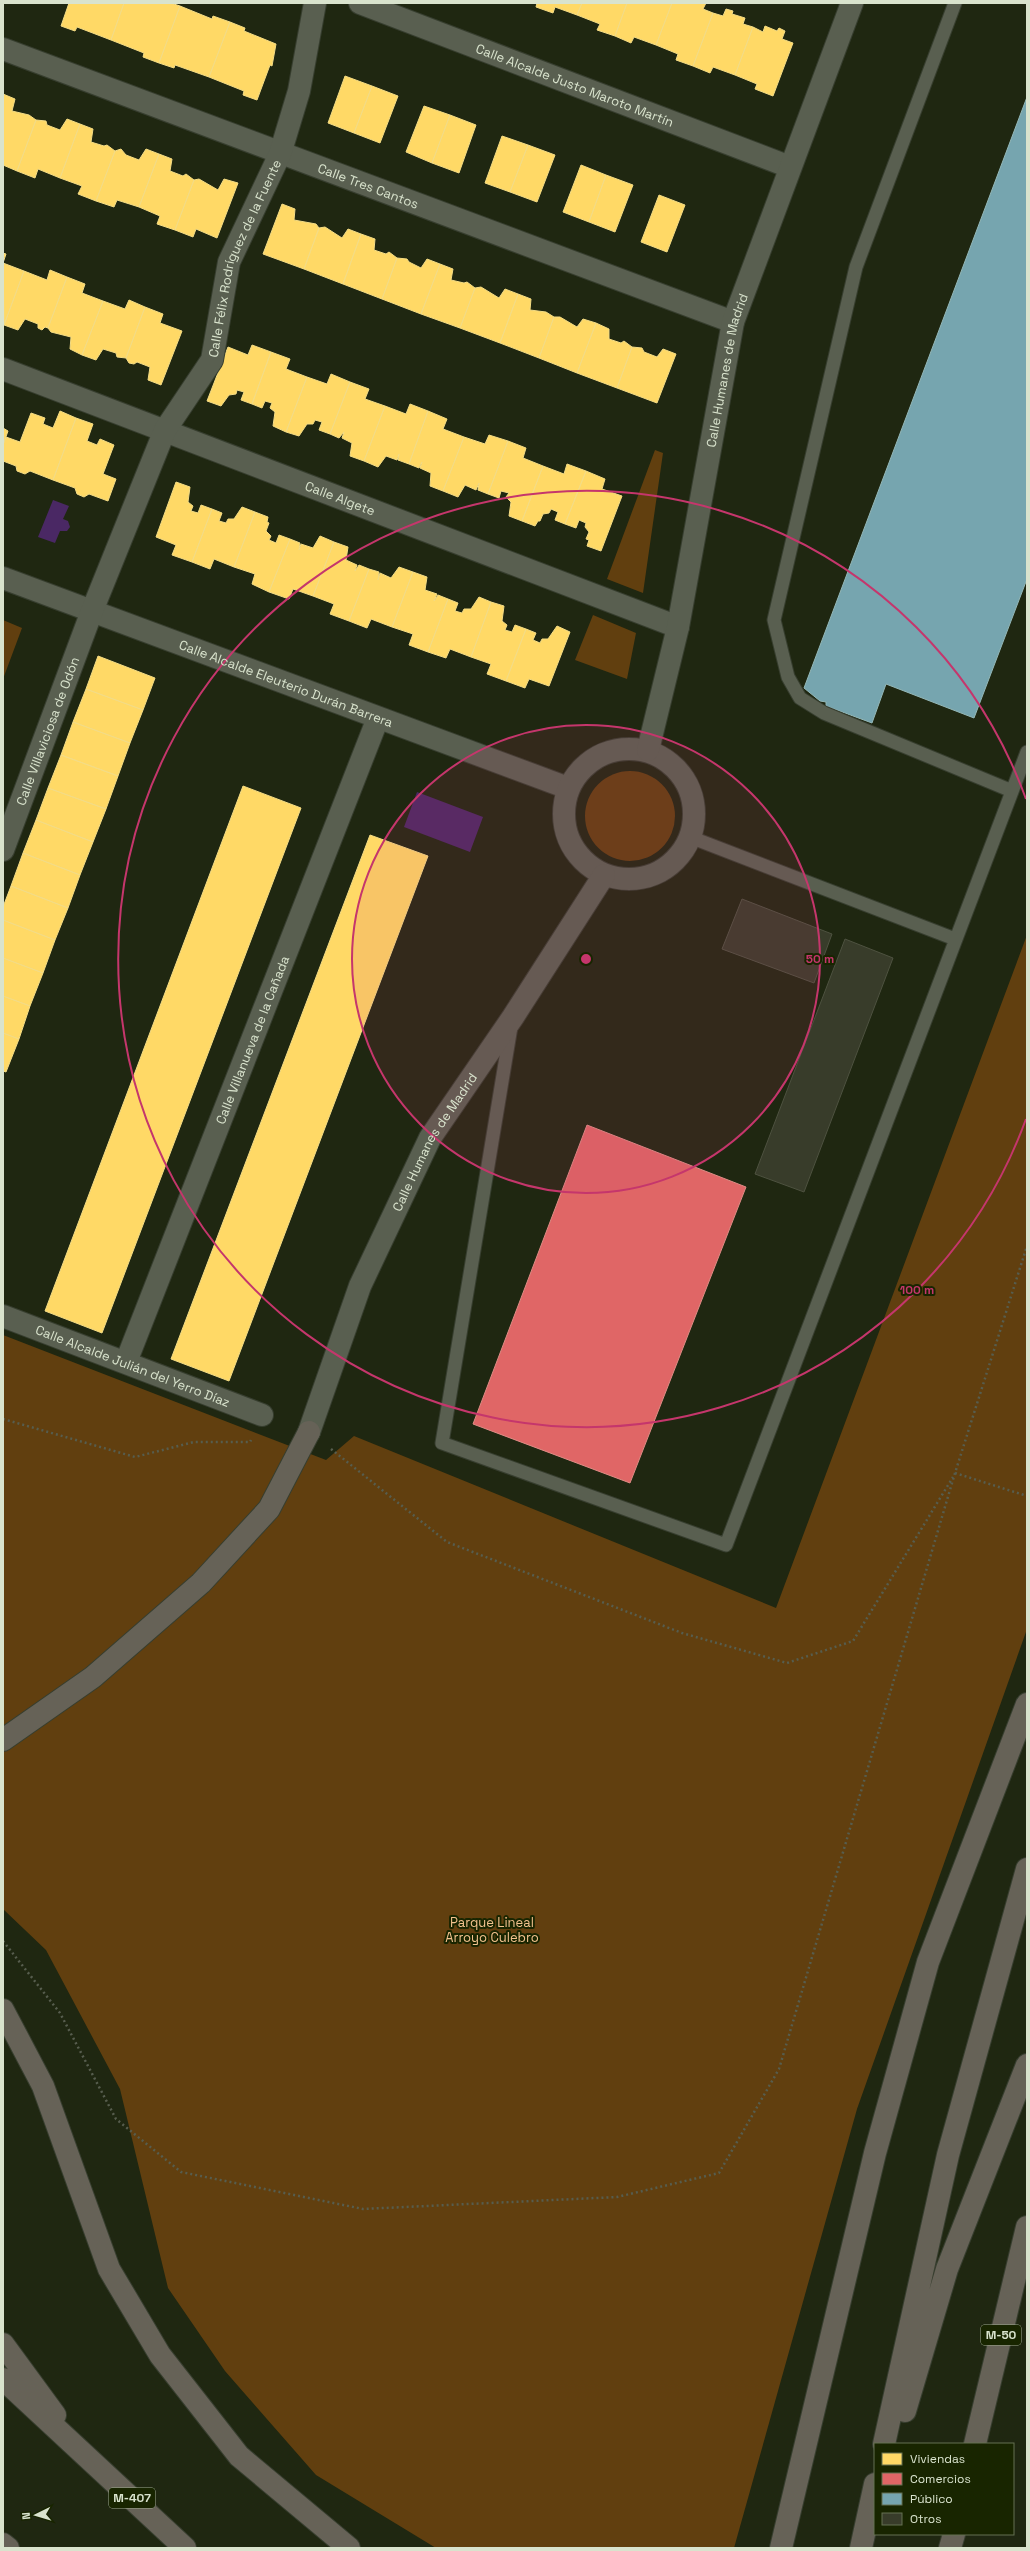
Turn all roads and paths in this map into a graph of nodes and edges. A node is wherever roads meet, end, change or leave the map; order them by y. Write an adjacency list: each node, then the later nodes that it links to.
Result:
1 (315, 3): 6 (street, Calle Félix Rodríguez de la Fuente)
2 (360, 3): 7 (street, Calle Alcalde Justo Maroto Martín)
3 (852, 3): 7 (street, Calle Humanes de Madrid)
4 (955, 3): 18 (lane)
5 (3, 49): 6 (street, Calle Tres Cantos)
6 (280, 154): 8 (street, Calle Tres Cantos); 10 (street, Calle Félix Rodríguez de la Fuente)
7 (790, 167): 8 (street, Calle Humanes de Madrid)
8 (733, 322): 13 (street, Calle Humanes de Madrid)
9 (3, 369): 10 (street, Calle Algete)
10 (165, 430): 12 (street, Calle Félix Rodríguez de la Fuente); 13 (street, Calle Algete)
11 (3, 578): 12 (street, Calle Alcalde Eleuterio Durán Barrera)
12 (92, 611): 14 (street, Calle Alcalde Eleuterio Durán Barrera); 20 (street, Calle Villaviciosa de Odón)
13 (678, 627): 15 (street, Calle Humanes de Madrid)
14 (378, 718): 17 (street, Calle Alcalde Eleuterio Durán Barrera); 26 (street, Calle Villanueva de la Cañada)
15 (648, 750): 17 (street); 19 (street)
16 (1027, 752): 18 (lane)
17 (568, 788): 21 (street)
18 (1012, 791): 22 (lane)
19 (690, 837): 21 (street); 22 (lane)
20 (3, 850)
21 (604, 875): 23 (street, Calle Humanes de Madrid)
22 (955, 939): 23 (lane)
23 (513, 1017): 29 (street, Calle Humanes de Madrid)
24 (1027, 1246): 30 (path)
25 (3, 1316): 26 (street, Calle Alcalde Julián del Yerro Díaz)
26 (126, 1362): 27 (street, Calle Alcalde Julián del Yerro Díaz)
27 (262, 1415): 28 (path)
28 (3, 1419)
29 (309, 1432): 30 (path); 33 (highway)
30 (955, 1473): 31 (path); 35 (path)
31 (1027, 1496)
32 (1027, 1704): 47 (highway)
33 (3, 1740)
34 (1027, 1869): 41 (highway)
35 (3, 1941)
36 (3, 2010): 52 (highway)
37 (1027, 2066): 42 (highway)
38 (1027, 2227): 43 (highway, M-50)
39 (3, 2344): 44 (highway)
40 (3, 2379): 44 (highway, M-407)
41 (884, 2443)
42 (895, 2443)
43 (975, 2443)
44 (79, 2448): 51 (highway, M-407)
45 (874, 2489): 55 (highway)
46 (874, 2512): 55 (highway)
47 (789, 2517): 53 (highway); 54 (highway)
48 (954, 2535): 56 (highway)
49 (3, 2544): 50 (highway)
50 (8, 2548)
51 (186, 2548)
52 (349, 2548)
53 (773, 2548)
54 (781, 2548)
55 (862, 2548)
56 (950, 2548)

